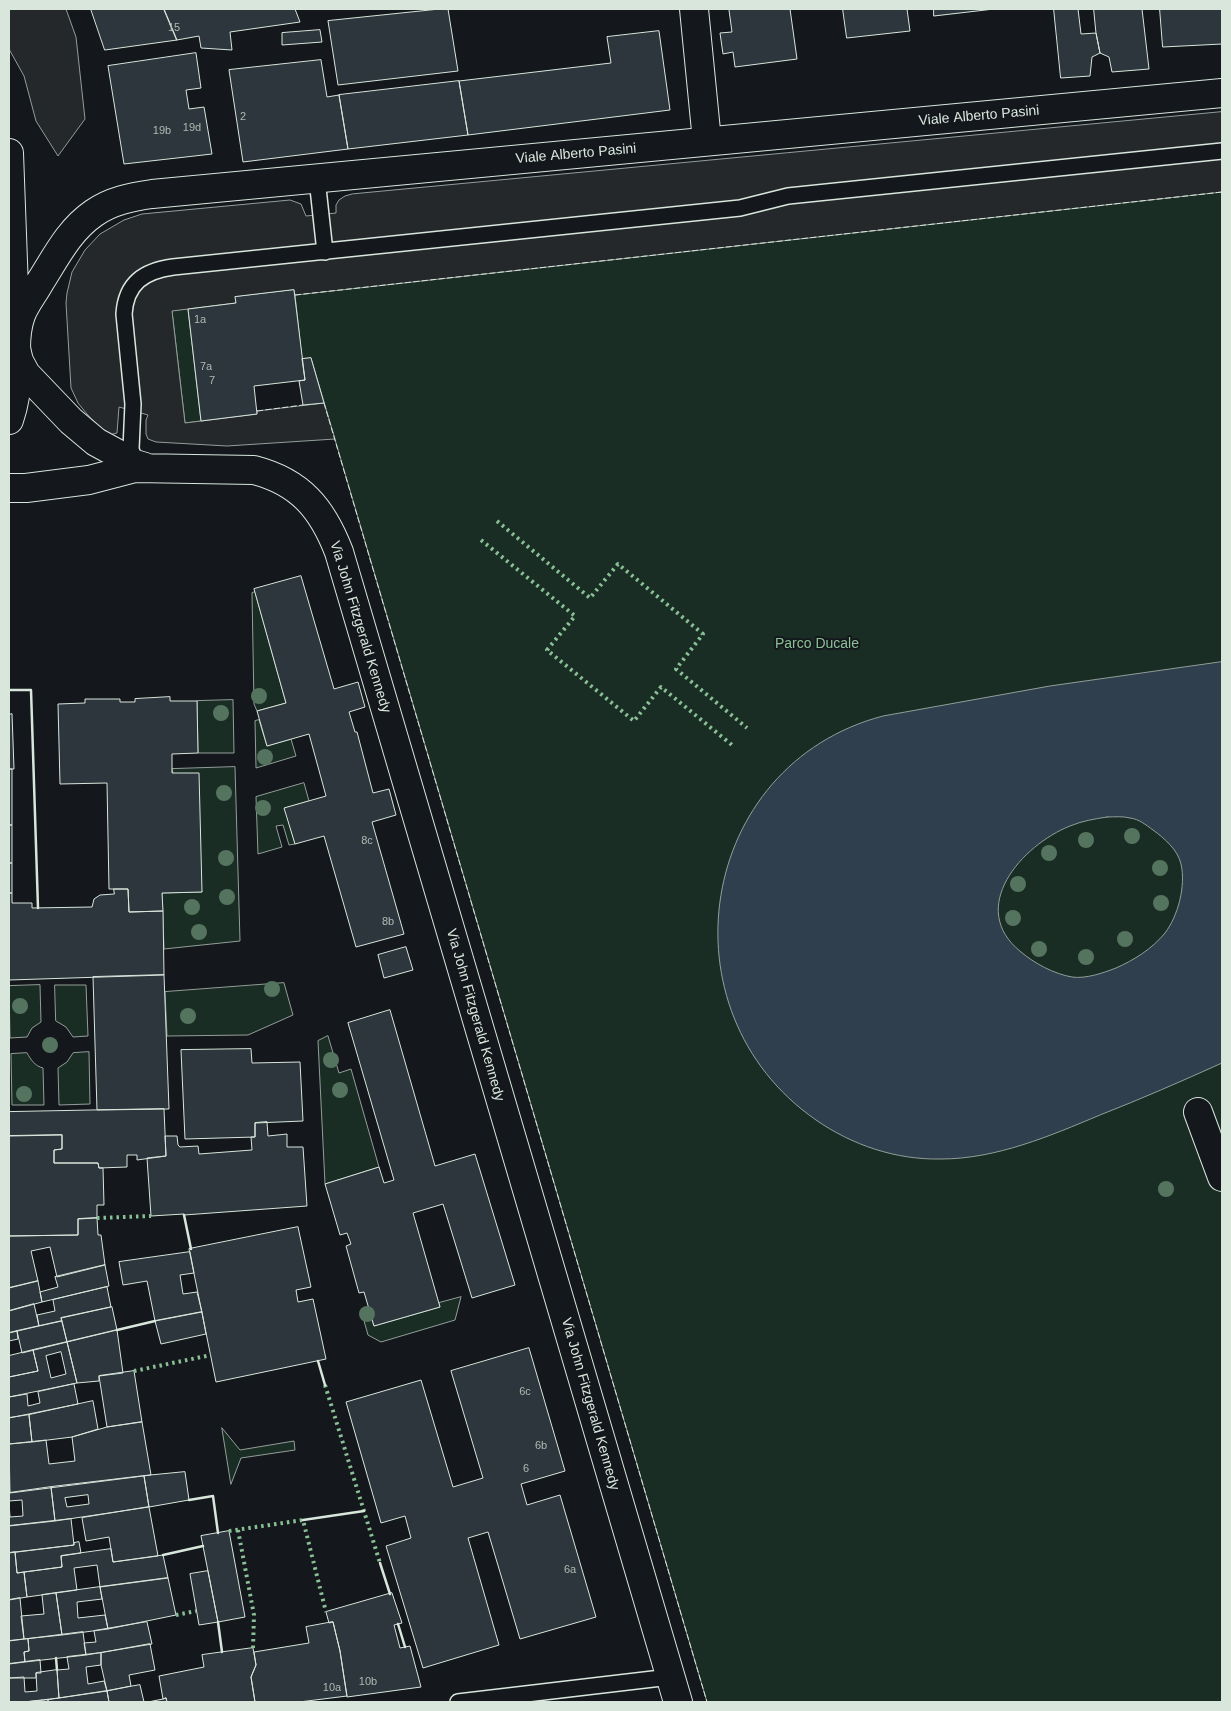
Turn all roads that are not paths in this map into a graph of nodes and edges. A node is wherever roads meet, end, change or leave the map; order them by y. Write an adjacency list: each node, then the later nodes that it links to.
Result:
1 (694, 9): 3 (street)
2 (1222, 92): 3 (street, Viale Alberto Pasini)
3 (707, 141): 6 (street, Viale Alberto Pasini)
4 (1222, 151): 7 (lane)
5 (9, 153): 8 (street)
6 (317, 179): 7 (lane); 8 (street, Viale Alberto Pasini)
7 (325, 252): 10 (lane)
8 (16, 349): 9 (street); 10 (street, Via John Fitzgerald Kennedy)
9 (9, 420)
10 (145, 467): 11 (street, Via John Fitzgerald Kennedy); 14 (street, Via John Fitzgerald Kennedy)
11 (9, 488)
12 (1198, 1112): 13 (street)
13 (1222, 1177)
14 (674, 1690): 15 (lane)
15 (458, 1702)

